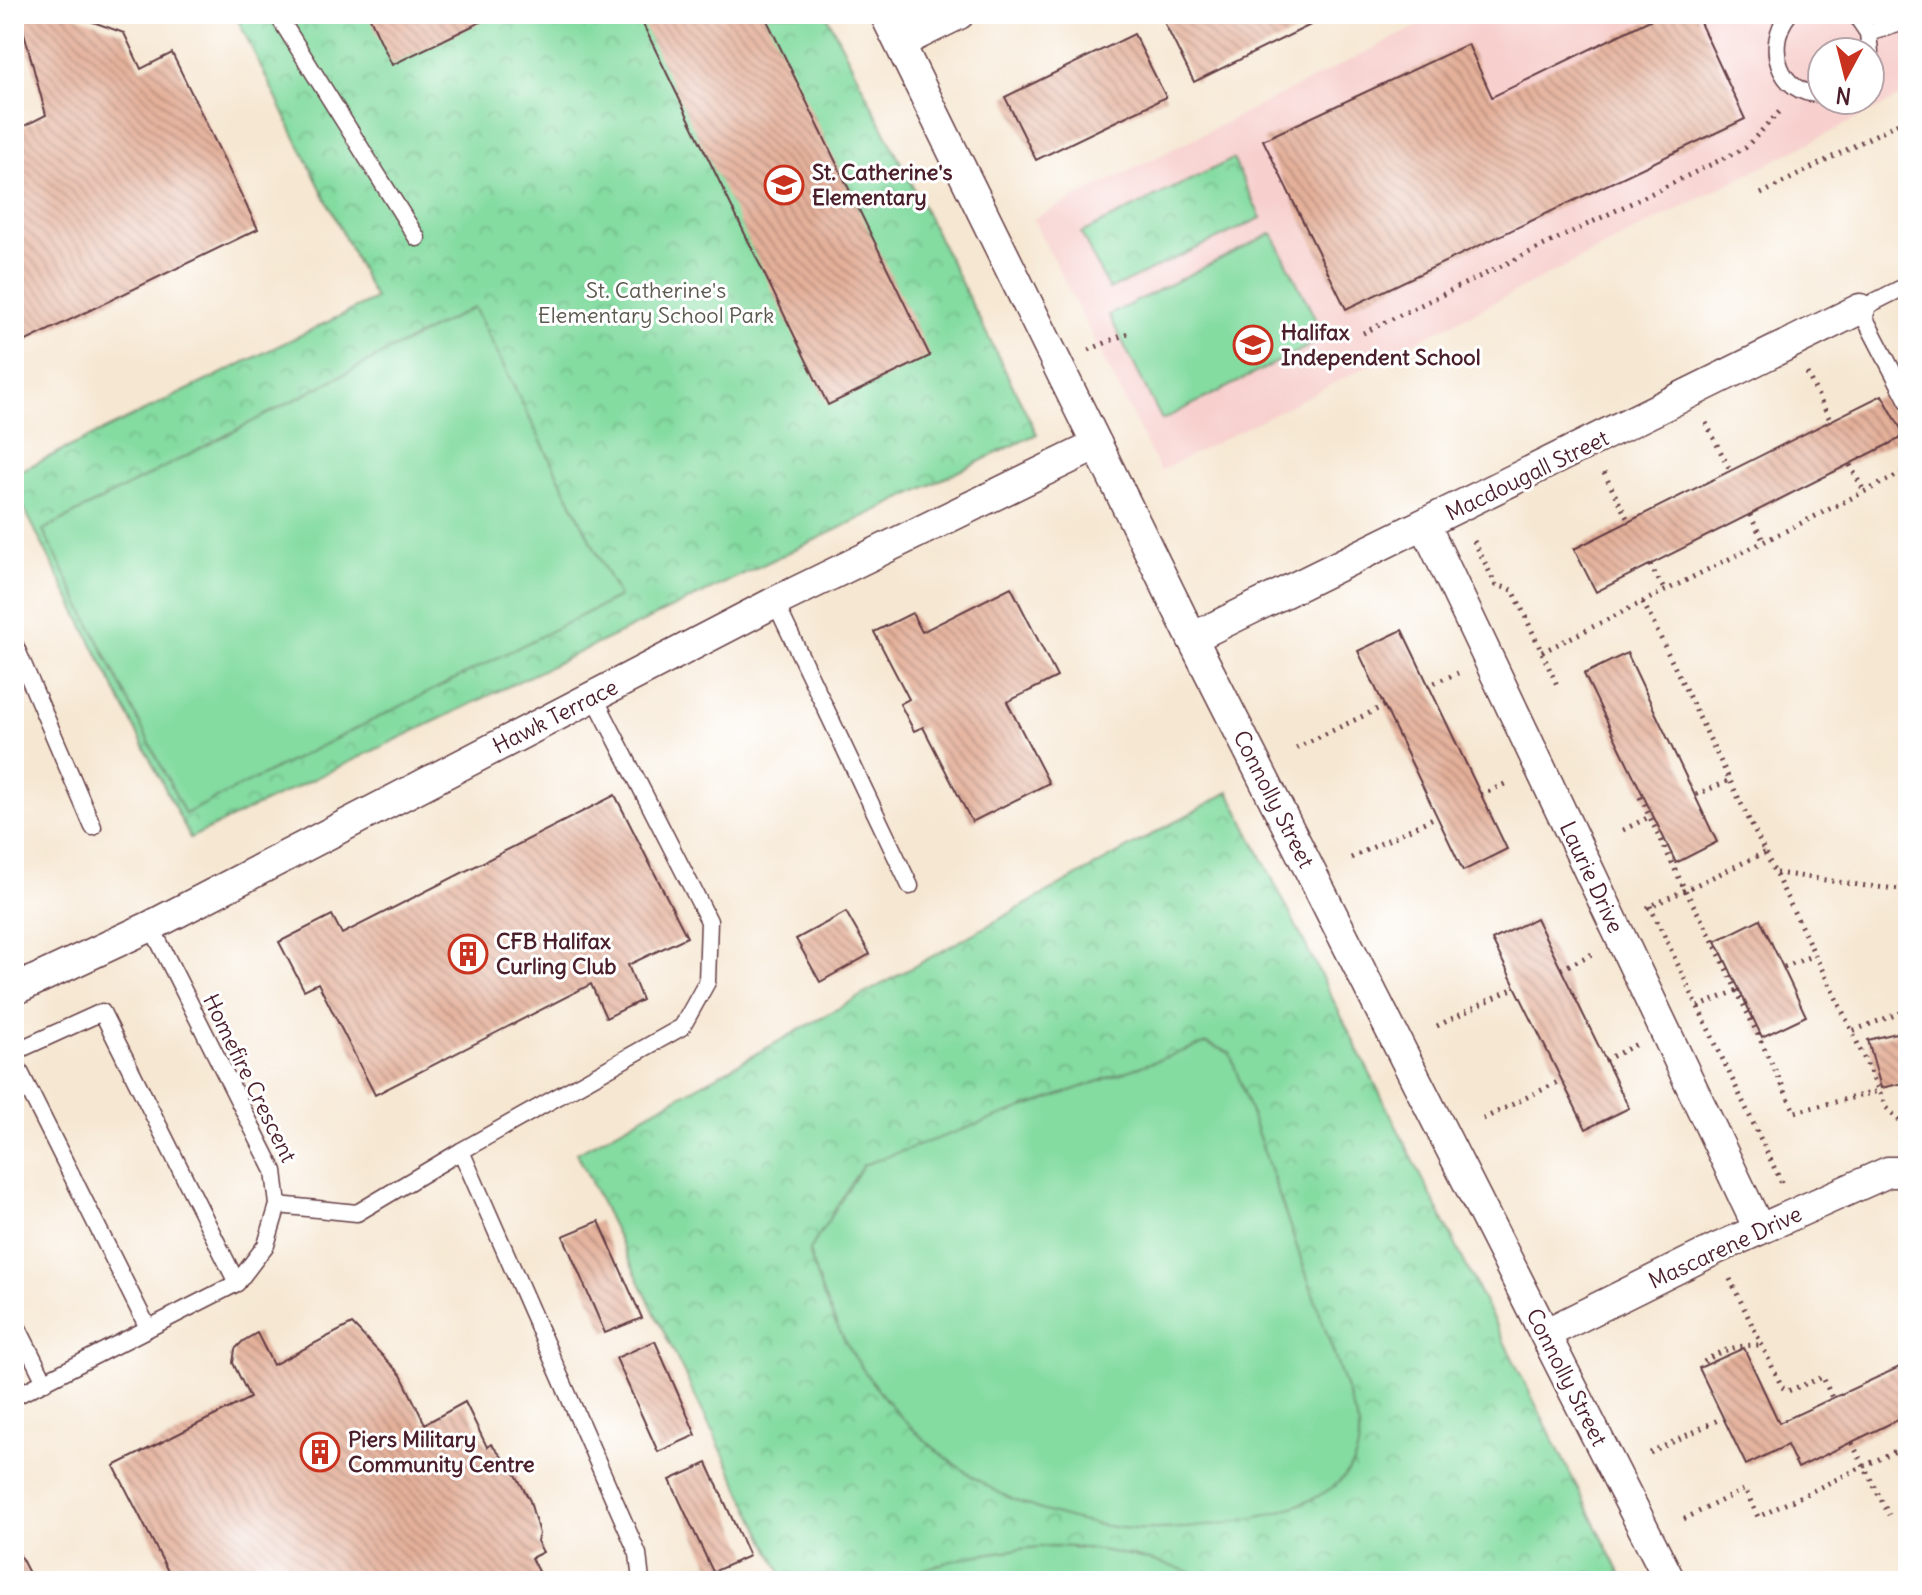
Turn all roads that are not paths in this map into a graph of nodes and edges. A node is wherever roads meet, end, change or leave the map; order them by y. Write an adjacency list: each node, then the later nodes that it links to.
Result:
1 (277, 14): 11 (lane)
2 (885, 14): 9 (street, Connolly Street)
3 (959, 14): 9 (street)
4 (1789, 14): 10 (lane)
5 (1855, 14): 7 (lane)
6 (1908, 21): 7 (lane)
7 (1868, 33): 8 (lane)
8 (1868, 36)
9 (900, 43): 15 (street, Connolly Street)
10 (1806, 90)
11 (417, 238)
12 (1908, 285): 13 (lane)
13 (1860, 309): 14 (lane); 16 (street, Macdougall Street)
14 (1908, 401)
15 (1097, 445): 17 (street, Hawk Terrace); 18 (street, Connolly Street)
16 (1425, 525): 18 (street, Macdougall Street); 30 (street, Laurie Drive)
17 (775, 602): 20 (street, Hawk Terrace); 22 (lane)
18 (1192, 638): 34 (street, Connolly Street)
19 (14, 643): 21 (lane)
20 (594, 696): 23 (street, Hawk Terrace); 27 (lane)
21 (93, 827)
22 (910, 886)
23 (151, 926): 24 (street, Hawk Terrace); 29 (lane, Homefire Crescent)
24 (14, 990)
25 (14, 1052): 31 (lane)
26 (14, 1060): 33 (lane)
27 (461, 1151): 29 (lane); 37 (lane)
28 (1908, 1172): 30 (street, Mascarene Drive)
29 (278, 1205): 31 (lane, Homefire Crescent)
30 (1759, 1229): 34 (street, Mascarene Drive)
31 (237, 1283): 33 (lane, Homefire Crescent)
32 (14, 1320): 35 (lane)
33 (148, 1328): 35 (lane, Homefire Crescent)
34 (1545, 1334): 38 (street, Connolly Street)
35 (45, 1382): 36 (lane, Homefire Crescent)
36 (14, 1397)
37 (641, 1581)
38 (1670, 1581)

